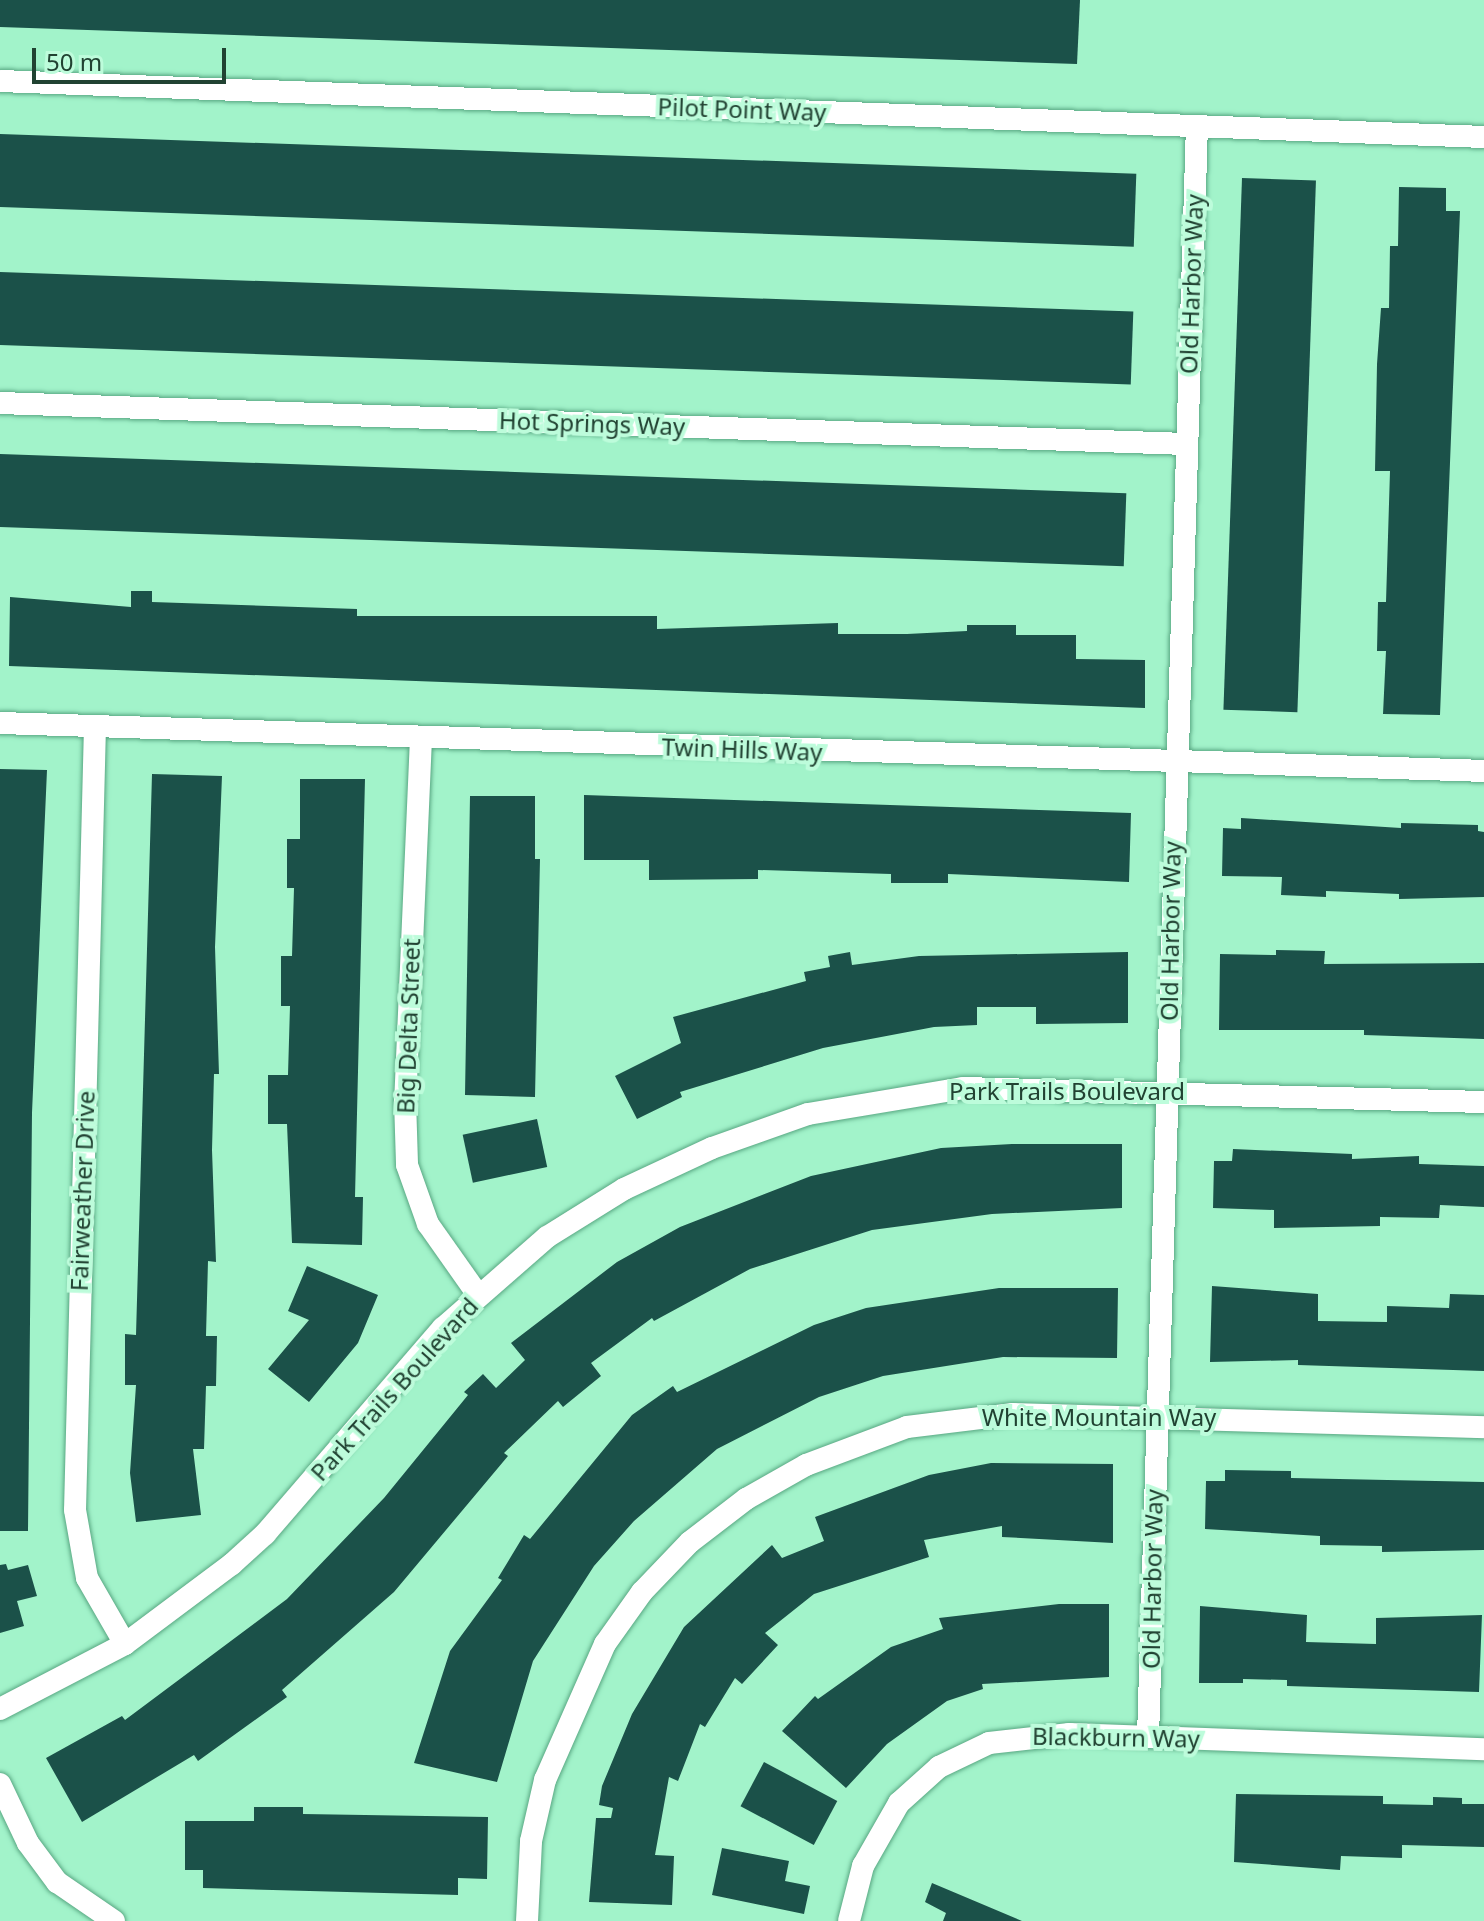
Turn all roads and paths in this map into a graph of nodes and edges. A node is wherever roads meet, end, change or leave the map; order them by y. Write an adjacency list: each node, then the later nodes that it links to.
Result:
1 (0, 81): 2 (street, Pilot Point Way)
2 (1197, 126): 3 (street, Pilot Point Way); 5 (street, Old Harbor Way)
3 (1484, 137)
4 (0, 403): 5 (street, Hot Springs Way)
5 (1185, 444): 9 (street, Old Harbor Way)
6 (0, 723): 7 (street, Twin Hills Way)
7 (95, 726): 8 (street, Twin Hills Way); 16 (street, Fairweather Drive)
8 (421, 738): 9 (street, Twin Hills Way); 13 (street, Big Delta Street)
9 (1174, 763): 10 (street, Twin Hills Way); 11 (street, Old Harbor Way)
10 (1484, 771)
11 (1167, 1090): 12 (street, Park Trails Boulevard); 13 (street, Park Trails Boulevard); 14 (street, Old Harbor Way)
12 (1484, 1102)
13 (478, 1295): 16 (street, Park Trails Boulevard)
14 (1157, 1415): 15 (street, White Mountain Way); 18 (street, Old Harbor Way); 22 (street, White Mountain Way)
15 (1484, 1427)
16 (125, 1644): 17 (street, Park Trails Boulevard)
17 (0, 1709)
18 (1148, 1737): 19 (street, Blackburn Way); 23 (street, Blackburn Way)
19 (1484, 1749)
20 (0, 1784): 21 (street)
21 (114, 1921)
22 (527, 1921)
23 (849, 1921)

